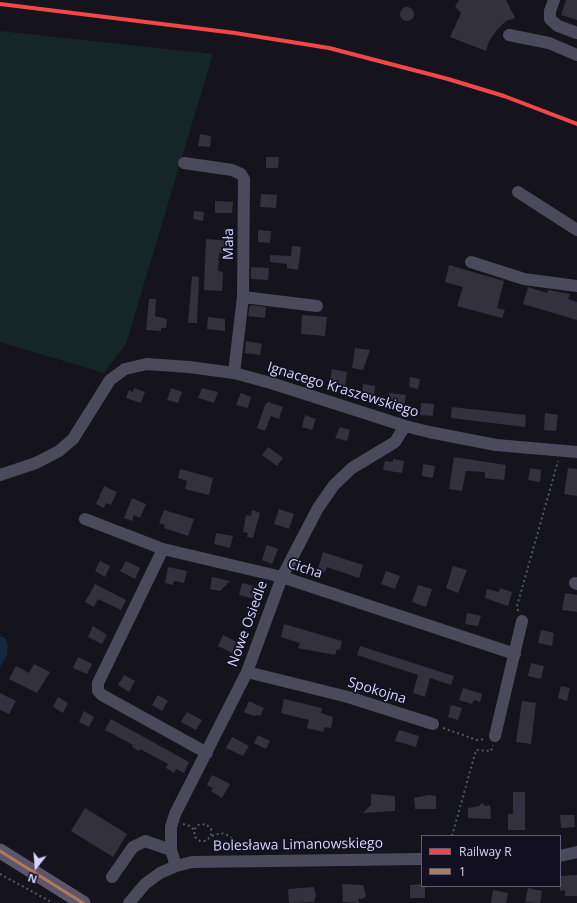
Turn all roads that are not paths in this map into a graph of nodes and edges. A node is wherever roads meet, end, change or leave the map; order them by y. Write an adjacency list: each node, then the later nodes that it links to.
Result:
1 (554, 0): 2 (street)
2 (577, 33)
3 (509, 35): 4 (street)
4 (577, 55)
5 (184, 163): 10 (street, Mała)
6 (518, 192): 7 (street)
7 (577, 230)
8 (471, 262): 9 (street)
9 (577, 286)
10 (243, 297): 11 (street); 12 (street, Mała)
11 (317, 306)
12 (234, 373): 13 (street, Ignacego Kraszewskiego); 15 (street, Ignacego Kraszewskiego)
13 (405, 426): 14 (street, Ignacego Kraszewskiego); 18 (street, Nowe Osiedle)
14 (577, 452)
15 (0, 475)
16 (85, 519): 17 (street, Cicha)
17 (163, 549): 18 (street, Cicha); 24 (street)
18 (282, 577): 20 (street, Cicha); 21 (street, Nowe Osiedle)
19 (522, 621): 20 (street)
20 (514, 654): 23 (street)
21 (248, 672): 22 (street, Spokojna); 24 (street, Nowe Osiedle)
22 (433, 724)
23 (495, 736)
24 (207, 753): 25 (street, Nowe Osiedle)
25 (171, 850): 30 (street, Nowe Osiedle); 31 (street)
26 (0, 851): 32 (main road)
27 (577, 852): 28 (street)
28 (561, 856)
29 (421, 859): 30 (street, Bolesława Limanowskiego)
30 (176, 866): 33 (street)
31 (112, 877)
32 (83, 903)
33 (129, 903)

